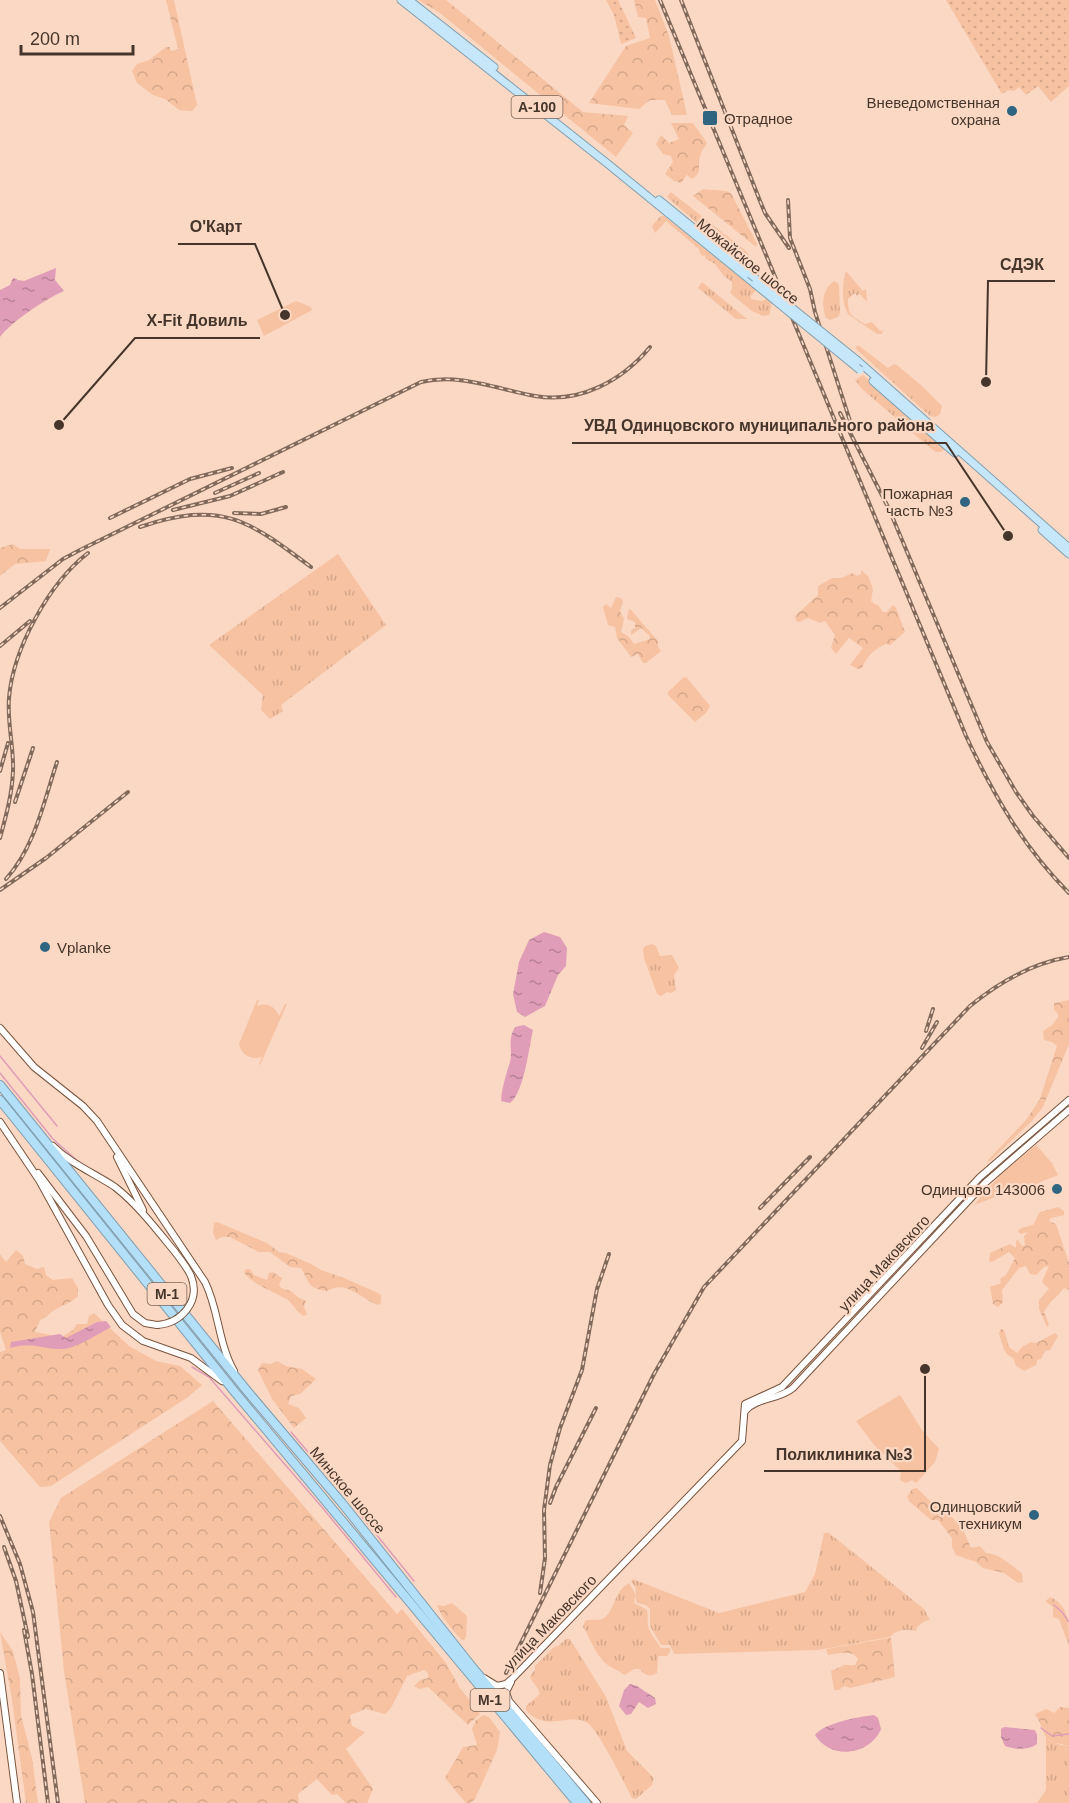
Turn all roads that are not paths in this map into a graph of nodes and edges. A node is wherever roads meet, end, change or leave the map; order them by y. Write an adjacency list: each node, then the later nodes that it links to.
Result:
1 (401, 0): 4 (main road, Можайское шоссе / А-100, bridge)
2 (409, 0): 3 (main road, Можайское шоссе / А-100, bridge)
3 (1069, 548)
4 (1069, 554)
5 (0, 1028): 12 (main road)
6 (0, 1085): 11 (highway, М-1)
7 (0, 1100): 15 (highway, Минское шоссе / М-1)
8 (1069, 1100): 17 (main road, улица Маковского)
9 (1069, 1110): 17 (main road, улица Маковского)
10 (0, 1121): 13 (main road)
11 (33, 1127): 14 (main road); 16 (highway, Минское шоссе / М-1)
12 (105, 1132): 14 (main road); 16 (main road)
13 (24, 1158): 14 (main road, bridge); 15 (main road)
14 (149, 1220)
15 (234, 1391): 22 (highway, Минское шоссе / М-1)
16 (248, 1392): 18 (highway, Минское шоссе / М-1)
17 (745, 1412): 20 (main road, улица Маковского)
18 (474, 1670): 20 (main road, улица Маковского); 23 (highway, Минское шоссе / М-1)
19 (0, 1673): 21 (main road)
20 (513, 1678): 24 (main road)
21 (17, 1803)
22 (577, 1803)
23 (586, 1803)
24 (597, 1803)

